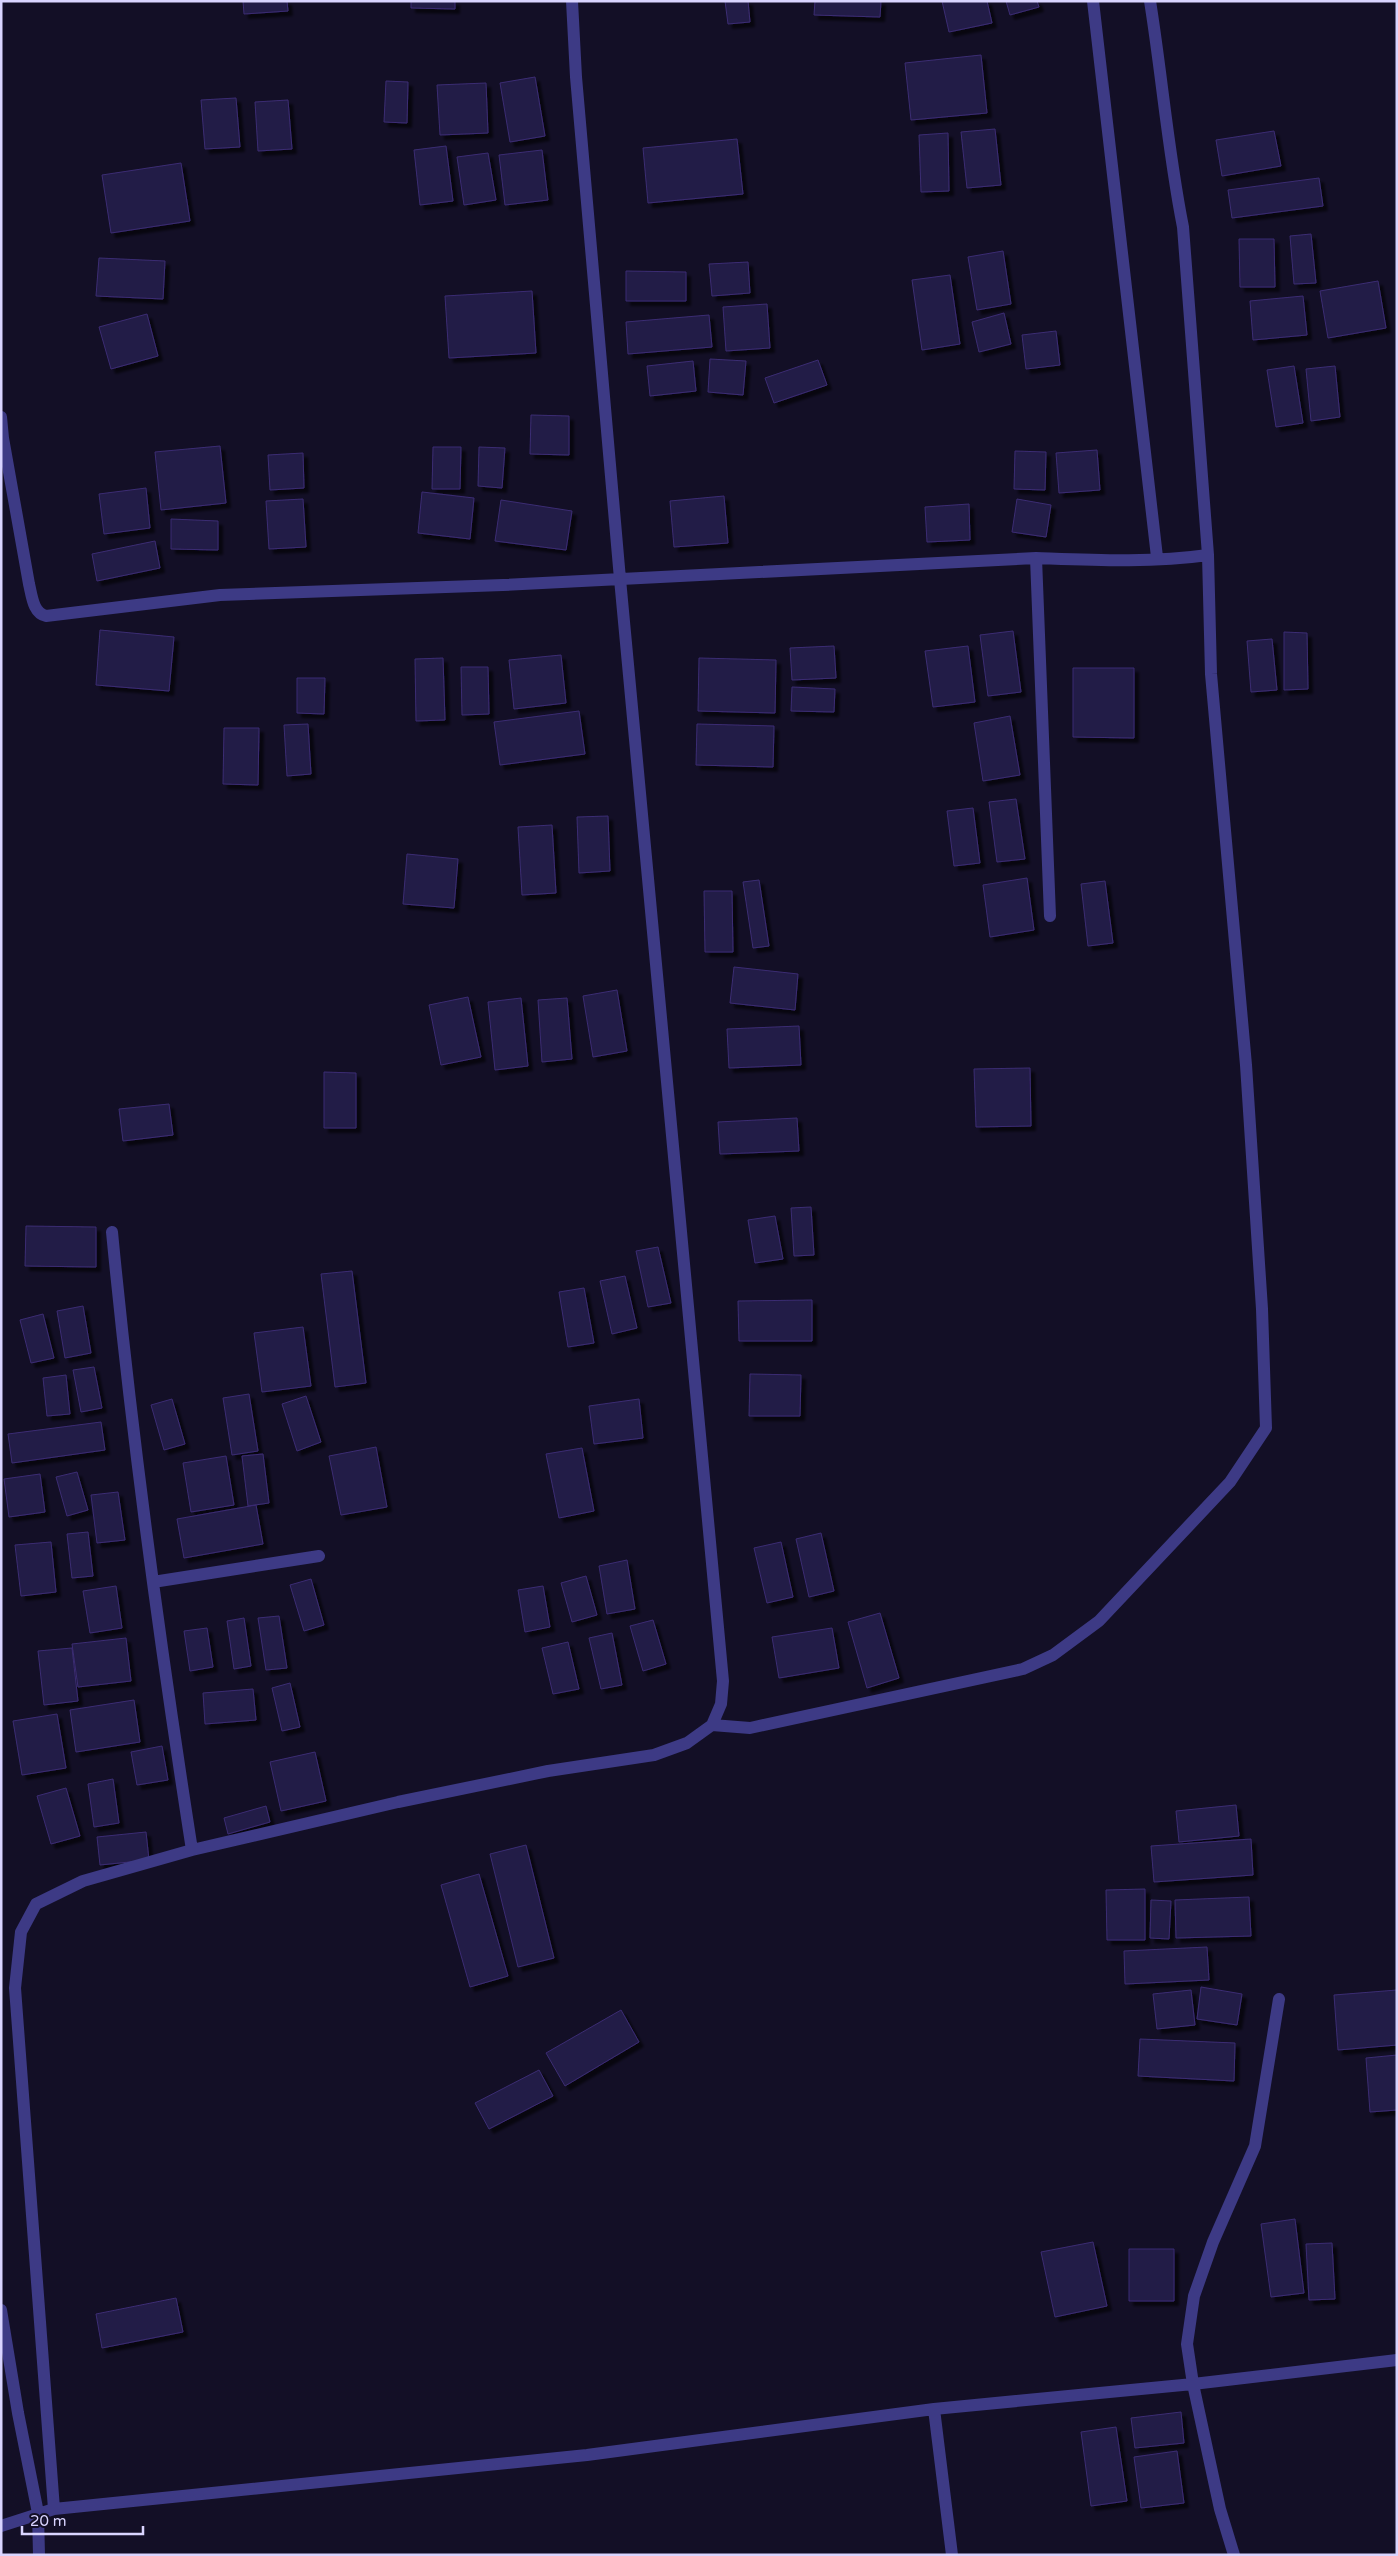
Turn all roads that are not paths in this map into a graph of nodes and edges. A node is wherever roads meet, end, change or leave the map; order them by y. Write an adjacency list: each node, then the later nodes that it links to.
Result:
1 (572, 1): 8 (street)
2 (1093, 1): 7 (street)
3 (1150, 1): 5 (street)
4 (1, 417): 8 (street)
5 (1203, 555): 7 (street); 13 (street)
6 (1036, 558): 7 (street); 8 (street); 9 (street)
7 (1157, 558)
8 (620, 579): 13 (street)
9 (1050, 916)
10 (112, 1232): 12 (street)
11 (319, 1556): 12 (street)
12 (153, 1582): 14 (street)
13 (712, 1725): 14 (street)
14 (192, 1850): 20 (street)
15 (1279, 1999): 18 (street)
16 (1, 2310): 21 (street)
17 (1397, 2360): 18 (street)
18 (1193, 2384): 19 (street); 25 (street)
19 (934, 2408): 20 (street); 24 (street)
20 (54, 2509): 21 (street)
21 (38, 2513): 22 (street); 23 (street)
22 (1, 2526)
23 (39, 2555)
24 (952, 2555)
25 (1234, 2555)

